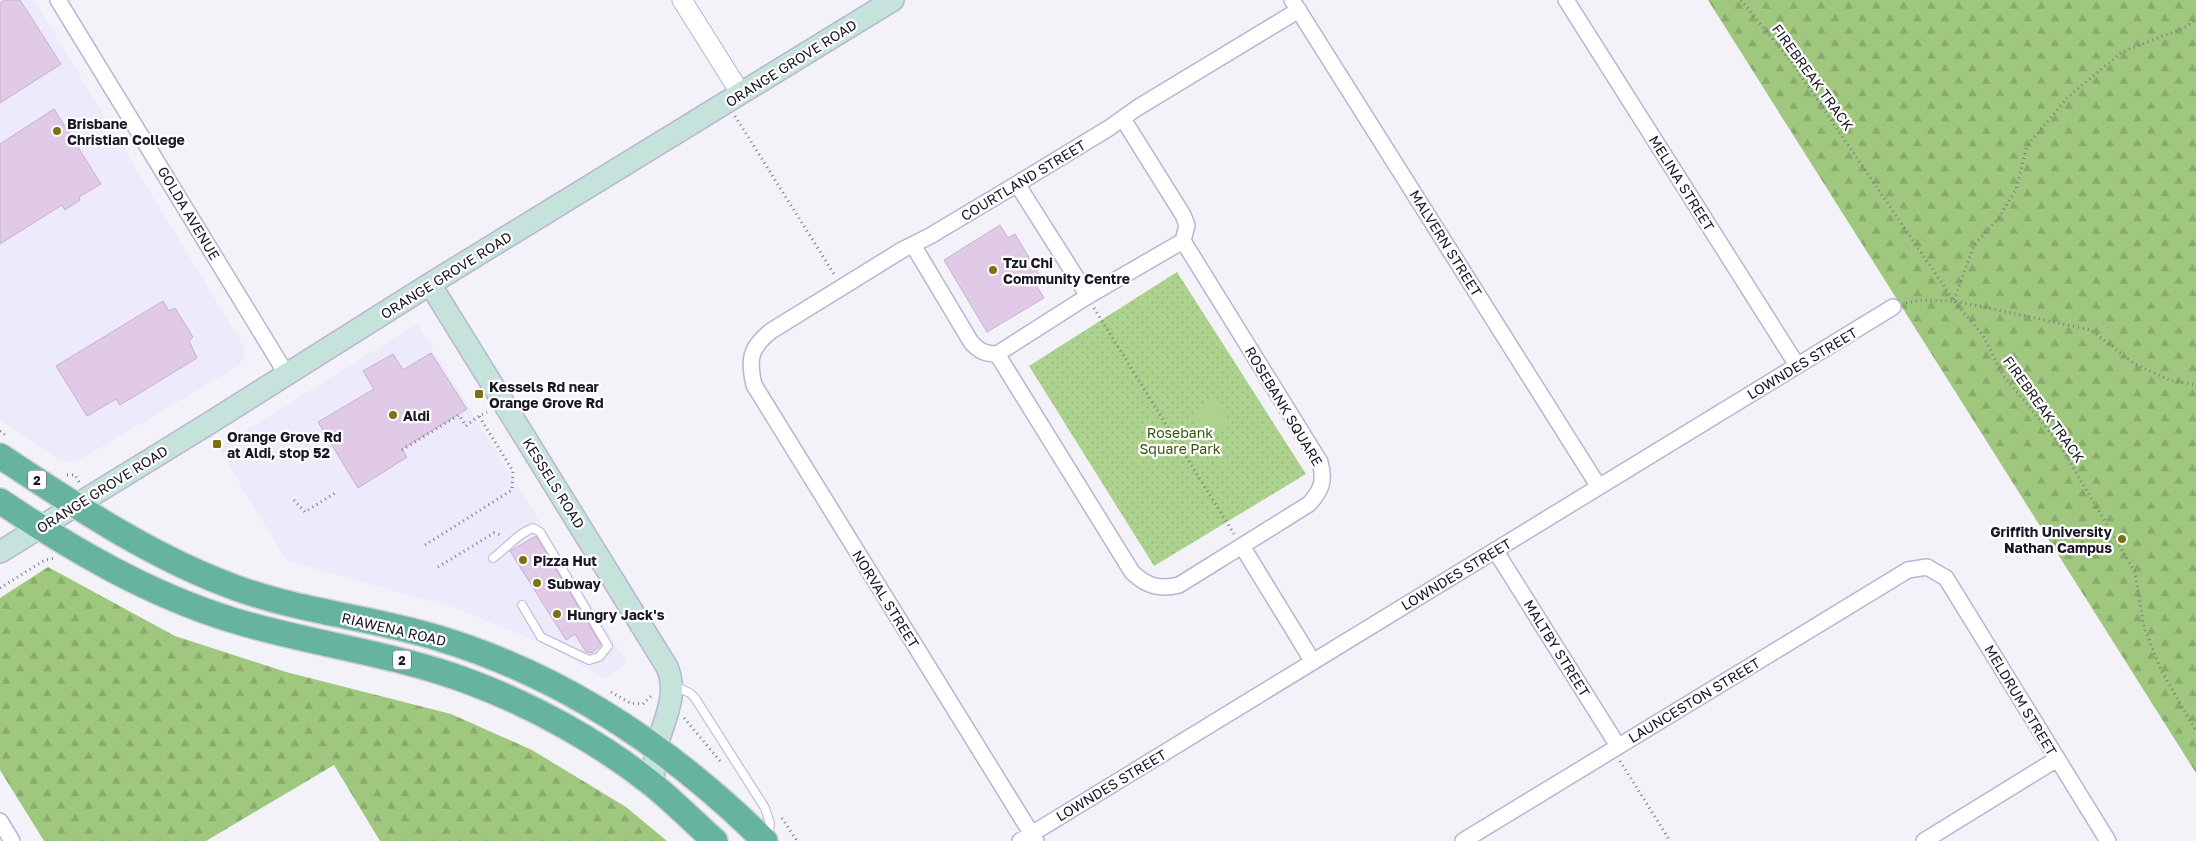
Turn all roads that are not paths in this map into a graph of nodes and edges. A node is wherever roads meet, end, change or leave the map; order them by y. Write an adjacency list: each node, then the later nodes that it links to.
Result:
1 (58, 0): 17 (street, GOLDA AVENUE)
2 (682, 0): 6 (street)
3 (893, 0): 6 (main road, ORANGE GROVE ROAD)
4 (1566, 0): 16 (street, MELINA STREET)
5 (1295, 5): 7 (street, COURTLAND STREET); 19 (street, MALVERN STREET)
6 (734, 98): 11 (main road, ORANGE GROVE ROAD)
7 (1122, 119): 8 (street, COURTLAND STREET); 9 (street)
8 (1017, 184): 10 (street, COURTLAND STREET); 12 (street)
9 (1183, 241): 12 (street); 23 (street, ROSEBANK SQUARE)
10 (913, 245): 14 (street, COURTLAND STREET); 15 (street)
11 (430, 284): 17 (main road, ORANGE GROVE ROAD); 30 (main road, KESSELS ROAD)
12 (1088, 296): 15 (street)
13 (1893, 307): 16 (street, LOWNDES STREET)
14 (752, 352): 36 (street, NORVAL STREET)
15 (997, 354): 23 (street, ROSEBANK SQUARE)
16 (1797, 365): 19 (street, LOWNDES STREET)
17 (287, 375): 21 (main road, ORANGE GROVE ROAD)
18 (0, 456): 21 (highway, RIAWENA ROAD / 2)
19 (1599, 487): 24 (street, LOWNDES STREET)
20 (0, 501): 22 (highway, RIAWENA ROAD / 2)
21 (75, 505): 22 (main road, ORANGE GROVE ROAD); 32 (highway, RIAWENA ROAD / 2)
22 (40, 528): 25 (main road, ORANGE GROVE ROAD); 34 (highway, RIAWENA ROAD / 2)
23 (1242, 546): 29 (street)
24 (1495, 550): 29 (street, LOWNDES STREET); 31 (street, MALTBY STREET)
25 (0, 552)
26 (493, 558): 28 (lane)
27 (1927, 567): 31 (street, LAUNCESTON STREET); 33 (street, MELDRUM STREET)
28 (522, 604)
29 (1313, 662): 36 (street, LOWNDES STREET)
30 (672, 685): 32 (main road, KESSELS ROAD); 39 (lane)
31 (1618, 746): 40 (street, LAUNCESTON STREET)
32 (657, 748): 34 (main road, KESSELS ROAD); 39 (highway, RIAWENA ROAD / 2)
33 (2057, 759): 41 (street); 42 (street, MELDRUM STREET)
34 (653, 785): 38 (highway, 2)
35 (0, 821): 37 (street)
36 (1029, 839)
37 (12, 841)
38 (715, 841)
39 (766, 841)
40 (1463, 841)
41 (1924, 841)
42 (2108, 841)

